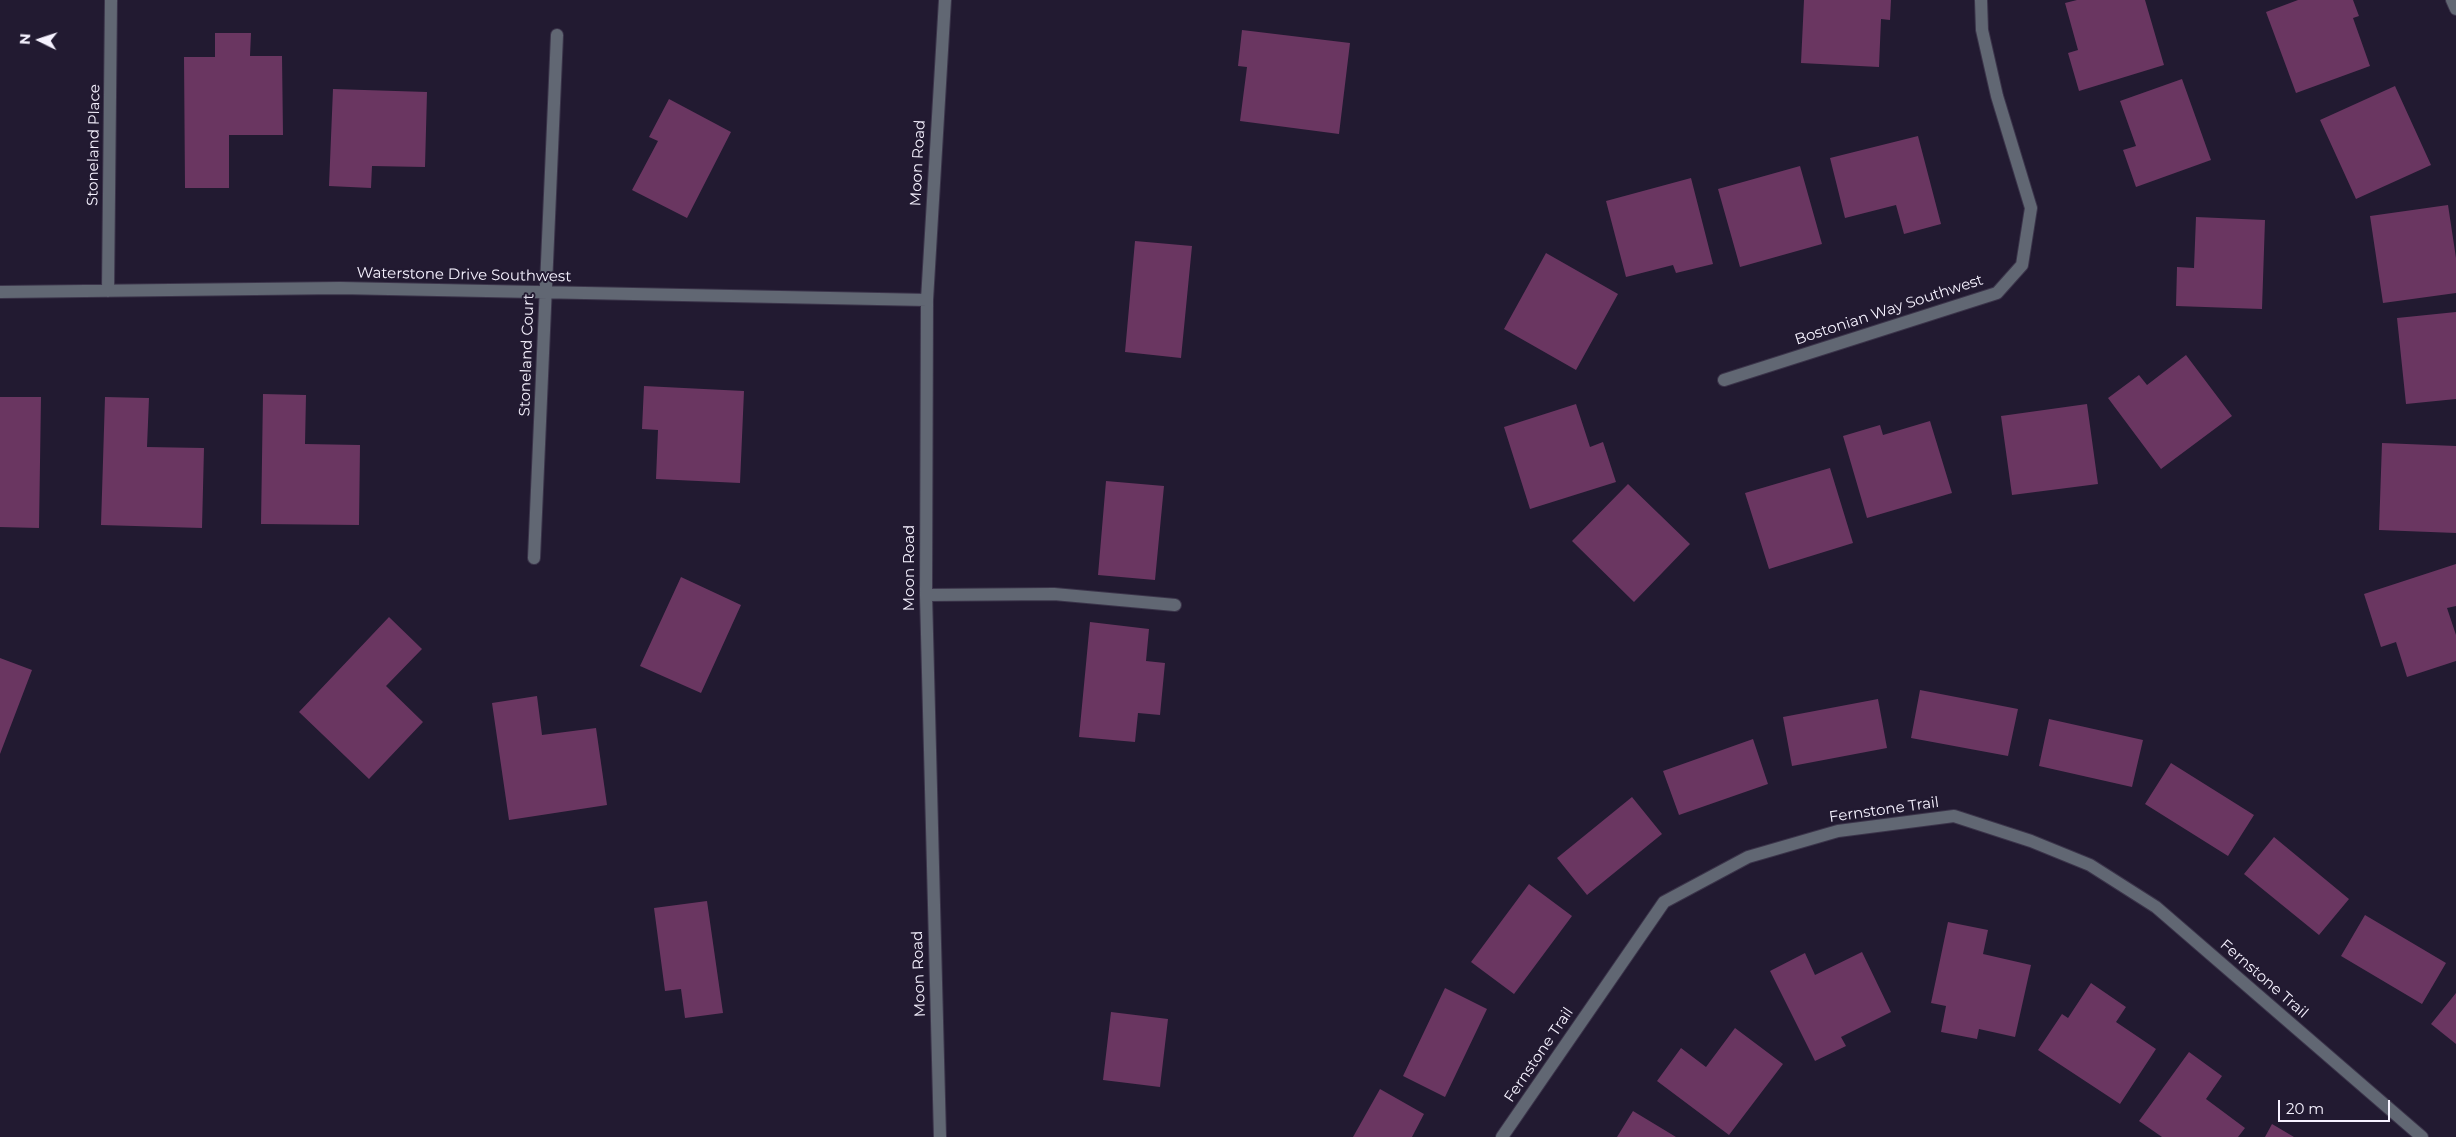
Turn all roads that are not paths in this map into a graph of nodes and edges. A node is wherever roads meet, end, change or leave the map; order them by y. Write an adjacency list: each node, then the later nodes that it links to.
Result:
1 (111, 0): 7 (street, Stoneland Place)
2 (945, 0): 10 (street, Moon Road)
3 (1981, 0): 11 (street, Bostonian Way Southwest)
4 (2452, 0): 5 (street)
5 (2456, 9)
6 (557, 35): 9 (street, Stoneland Court)
7 (108, 291): 8 (street, Waterstone Drive Southwest); 9 (street, Waterstone Drive Southwest)
8 (0, 292)
9 (546, 293): 10 (street, Waterstone Drive Southwest); 12 (street, Stoneland Court)
10 (927, 300): 13 (street, Moon Road)
11 (1724, 380)
12 (534, 558)
13 (926, 595): 14 (street); 15 (street, Moon Road)
14 (1175, 605)
15 (940, 1137)
16 (1502, 1137): 17 (street, Fernstone Trail)
17 (2422, 1137)

